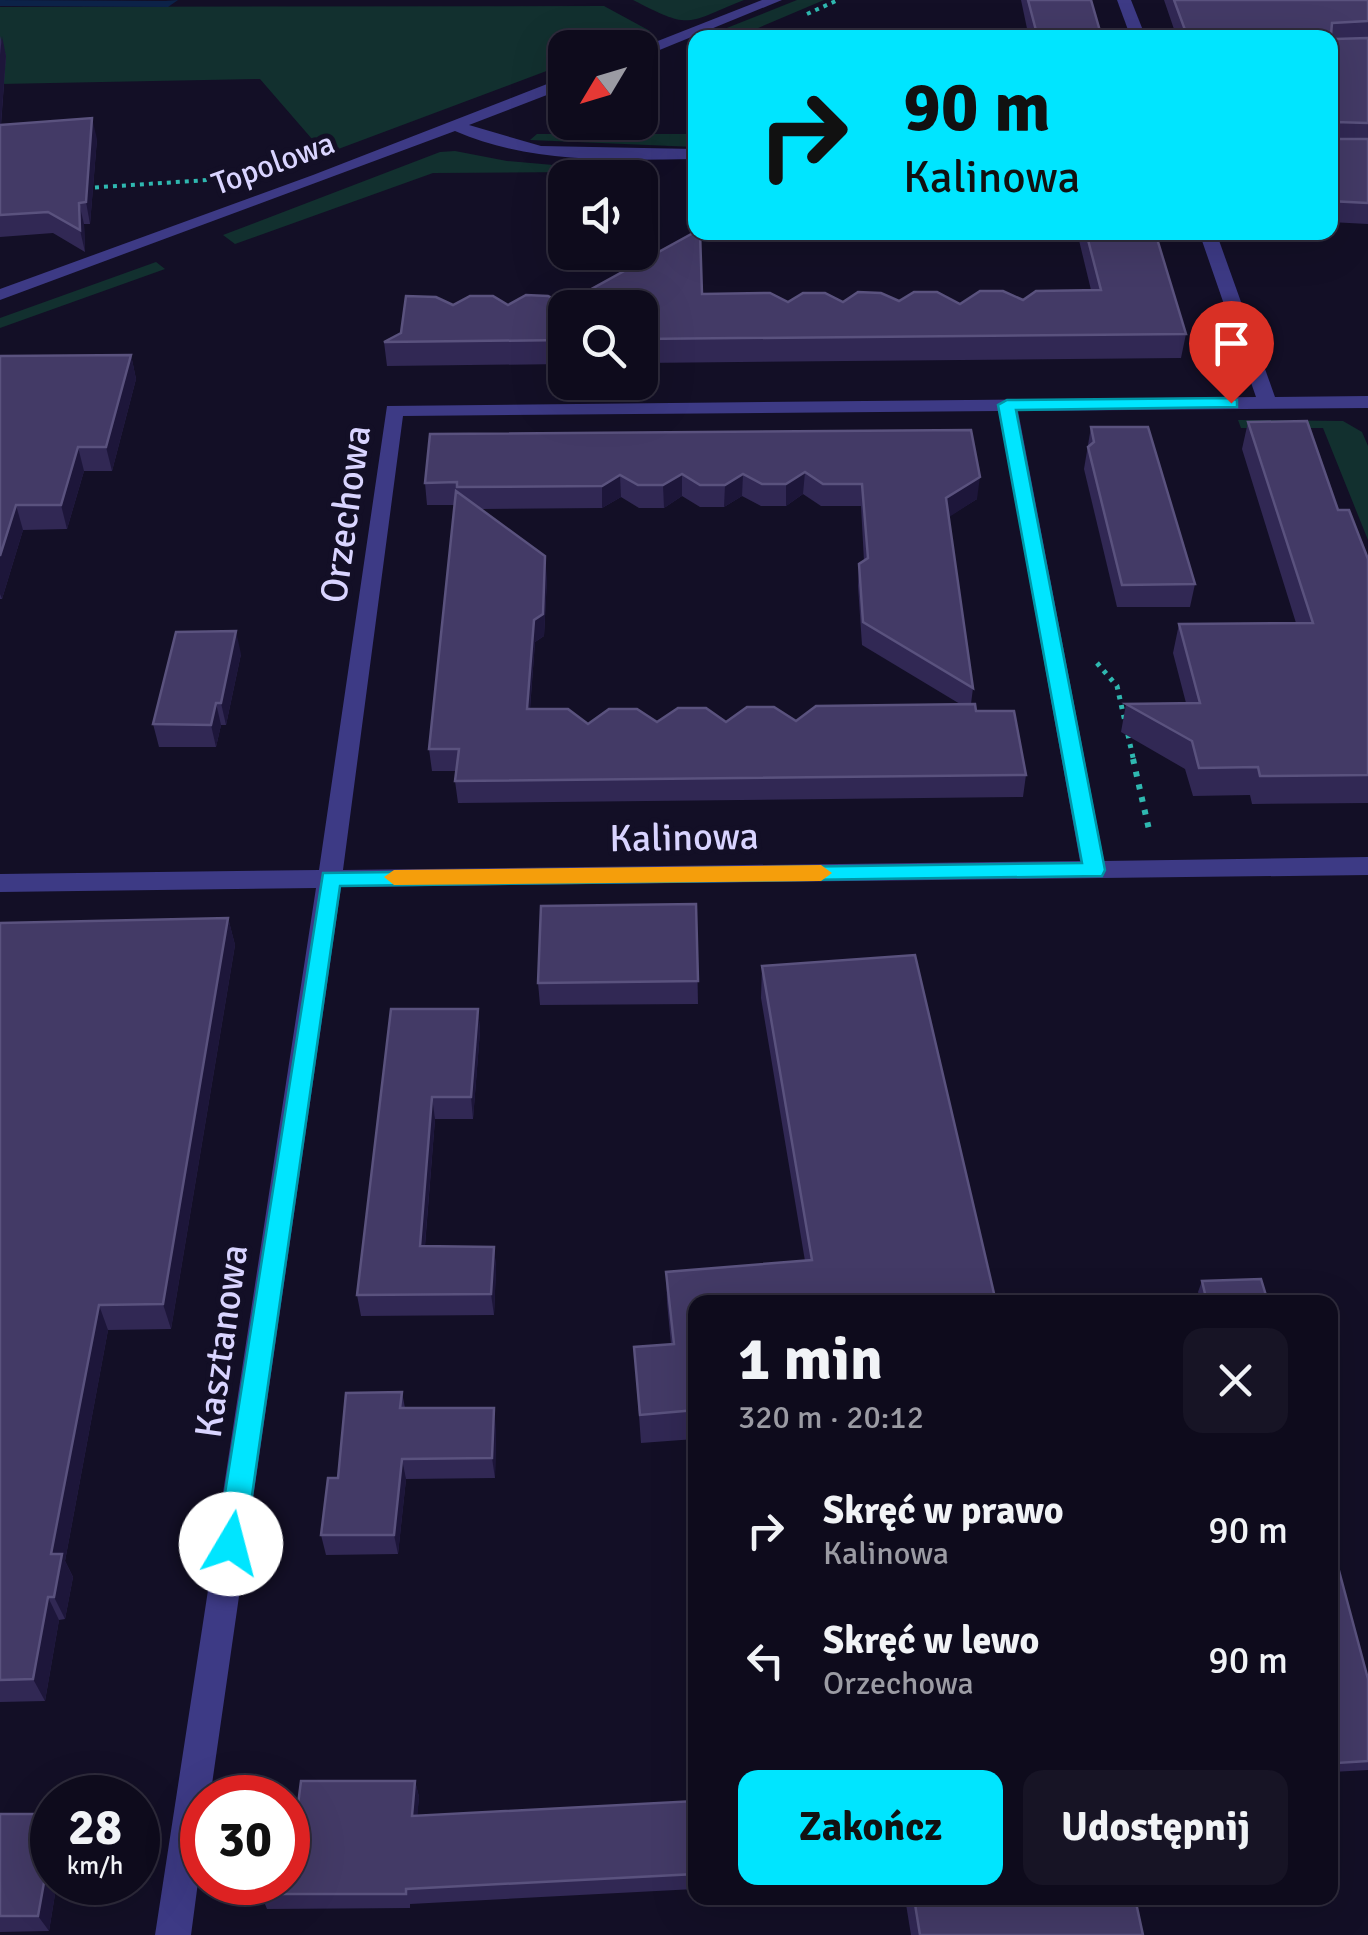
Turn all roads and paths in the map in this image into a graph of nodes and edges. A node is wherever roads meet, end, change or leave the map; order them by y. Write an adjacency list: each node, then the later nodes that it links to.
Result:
1 (775, 0): 3 (street)
2 (1124, 0): 4 (street)
3 (699, 30)
4 (1135, 30)
5 (688, 34): 6 (street)
6 (658, 46)
7 (548, 89): 8 (street, Topolowa)
8 (455, 126): 9 (street); 13 (street, Topolowa)
9 (688, 154)
10 (217, 179): 11 (path)
11 (79, 188)
12 (1210, 240): 15 (street)
13 (0, 294)
14 (1368, 402): 15 (street, Orzechowa)
15 (1268, 403): 16 (street, Orzechowa)
16 (1007, 405): 20 (street); 21 (street, Orzechowa)
17 (1092, 656): 18 (path)
18 (1160, 838)
19 (1368, 866): 20 (street, Kalinowa)
20 (1094, 870): 21 (street, Kalinowa)
21 (330, 878): 22 (street, Kalinowa); 23 (street, Kasztanowa)
22 (0, 883)
23 (173, 1935)

